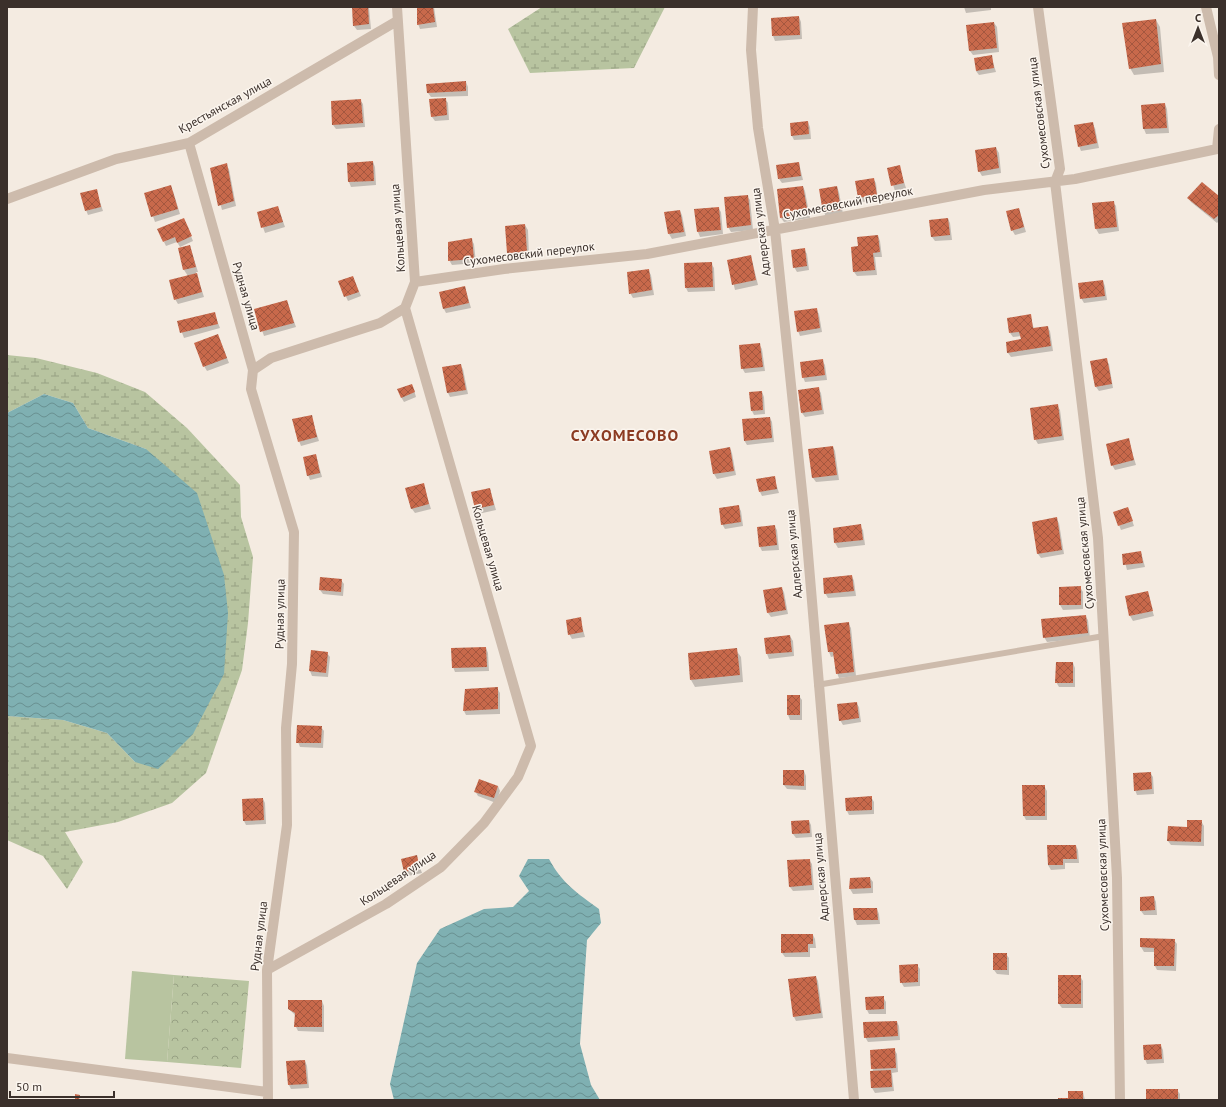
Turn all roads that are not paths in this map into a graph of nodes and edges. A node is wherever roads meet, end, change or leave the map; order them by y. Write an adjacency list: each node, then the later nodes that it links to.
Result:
1 (397, 7): 5 (street, Кольцевая улица)
2 (753, 7): 12 (street, Адлерская улица)
3 (1038, 7): 10 (street, Сухомесовская улица)
4 (1206, 7): 6 (street)
5 (397, 21): 8 (street, Крестьянская улица); 13 (street, Кольцевая улица)
6 (1219, 75)
7 (1219, 129): 9 (street, Сухомесовский переулок)
8 (189, 143): 11 (street, Крестьянская улица); 15 (street, Рудная улица)
9 (1218, 150): 10 (street, Сухомесовский переулок)
10 (1055, 182): 12 (street, Сухомесовский переулок); 16 (street, Сухомесовская улица)
11 (7, 199)
12 (775, 230): 13 (street, Сухомесовский переулок); 17 (street, Адлерская улица)
13 (415, 282): 14 (street, Кольцевая улица)
14 (405, 308): 15 (street); 18 (street, Кольцевая улица)
15 (253, 370): 18 (street, Рудная улица)
16 (1104, 636): 17 (lane); 22 (street, Сухомесовская улица)
17 (817, 685): 21 (street, Адлерская улица)
18 (267, 970): 20 (street, Рудная улица)
19 (7, 1058): 20 (street)
20 (268, 1096)
21 (854, 1100)
22 (1120, 1100)

